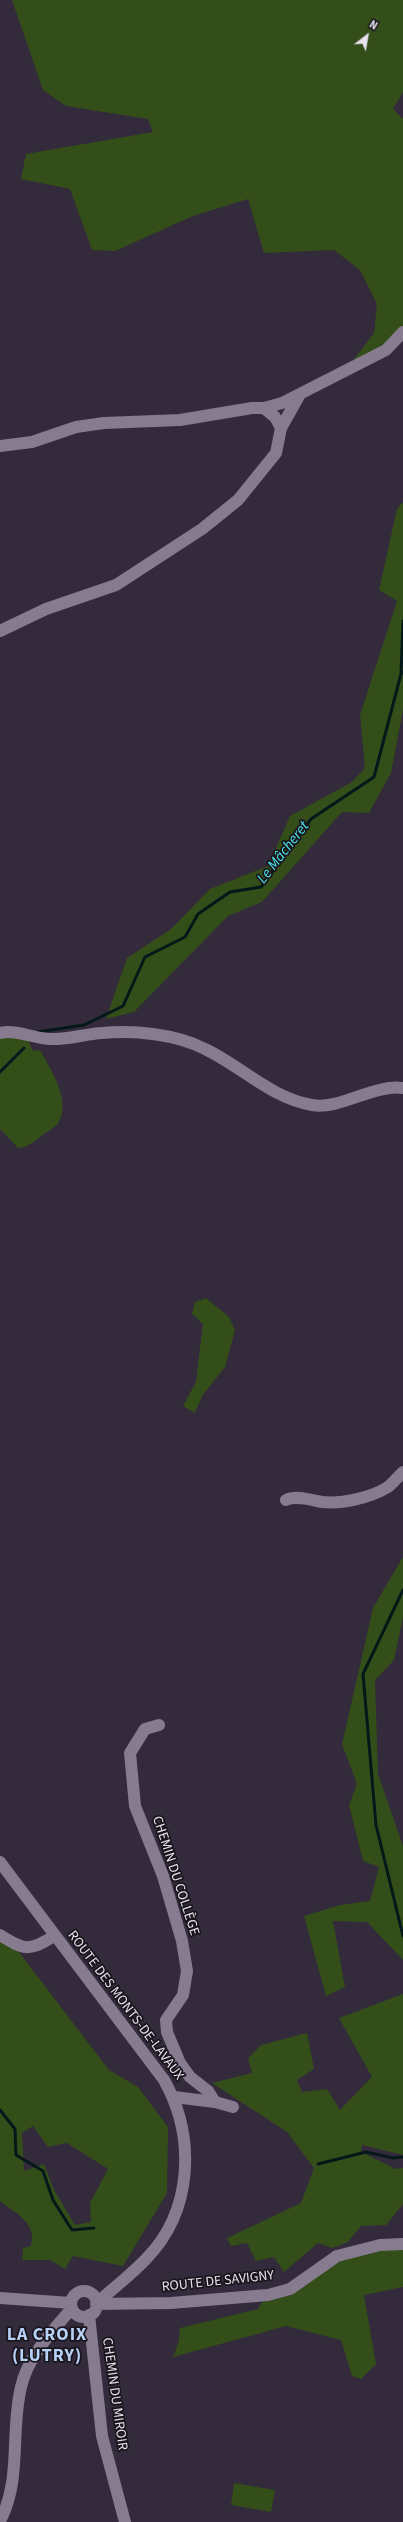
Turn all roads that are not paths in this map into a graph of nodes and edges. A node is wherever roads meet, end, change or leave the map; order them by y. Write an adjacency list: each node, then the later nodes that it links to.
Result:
1 (403, 332): 2 (street)
2 (299, 396): 3 (street); 4 (street)
3 (264, 408): 4 (street); 5 (street)
4 (281, 428): 6 (street)
5 (0, 446)
6 (0, 631)
7 (0, 1033): 8 (street)
8 (403, 1088)
9 (403, 1472): 10 (street)
10 (286, 1500)
11 (159, 1725): 16 (street, CHEMIN DU COLLÈGE)
12 (0, 1862): 14 (street, ROUTE DES MONTS-DE-LAVAUX)
13 (0, 1935): 14 (street)
14 (54, 1936): 15 (street, ROUTE DES MONTS-DE-LAVAUX)
15 (174, 2098): 16 (street); 20 (street, ROUTE DES MONTS-DE-LAVAUX)
16 (215, 2102): 17 (street)
17 (233, 2107)
18 (403, 2244): 20 (street, ROUTE DE SAVIGNY)
19 (0, 2298): 21 (street)
20 (94, 2299): 21 (street); 22 (street)
21 (71, 2305): 22 (street); 23 (street)
22 (85, 2316): 23 (street); 25 (street, CHEMIN DU MIROIR)
23 (53, 2333): 24 (street)
24 (0, 2521)
25 (125, 2522)

